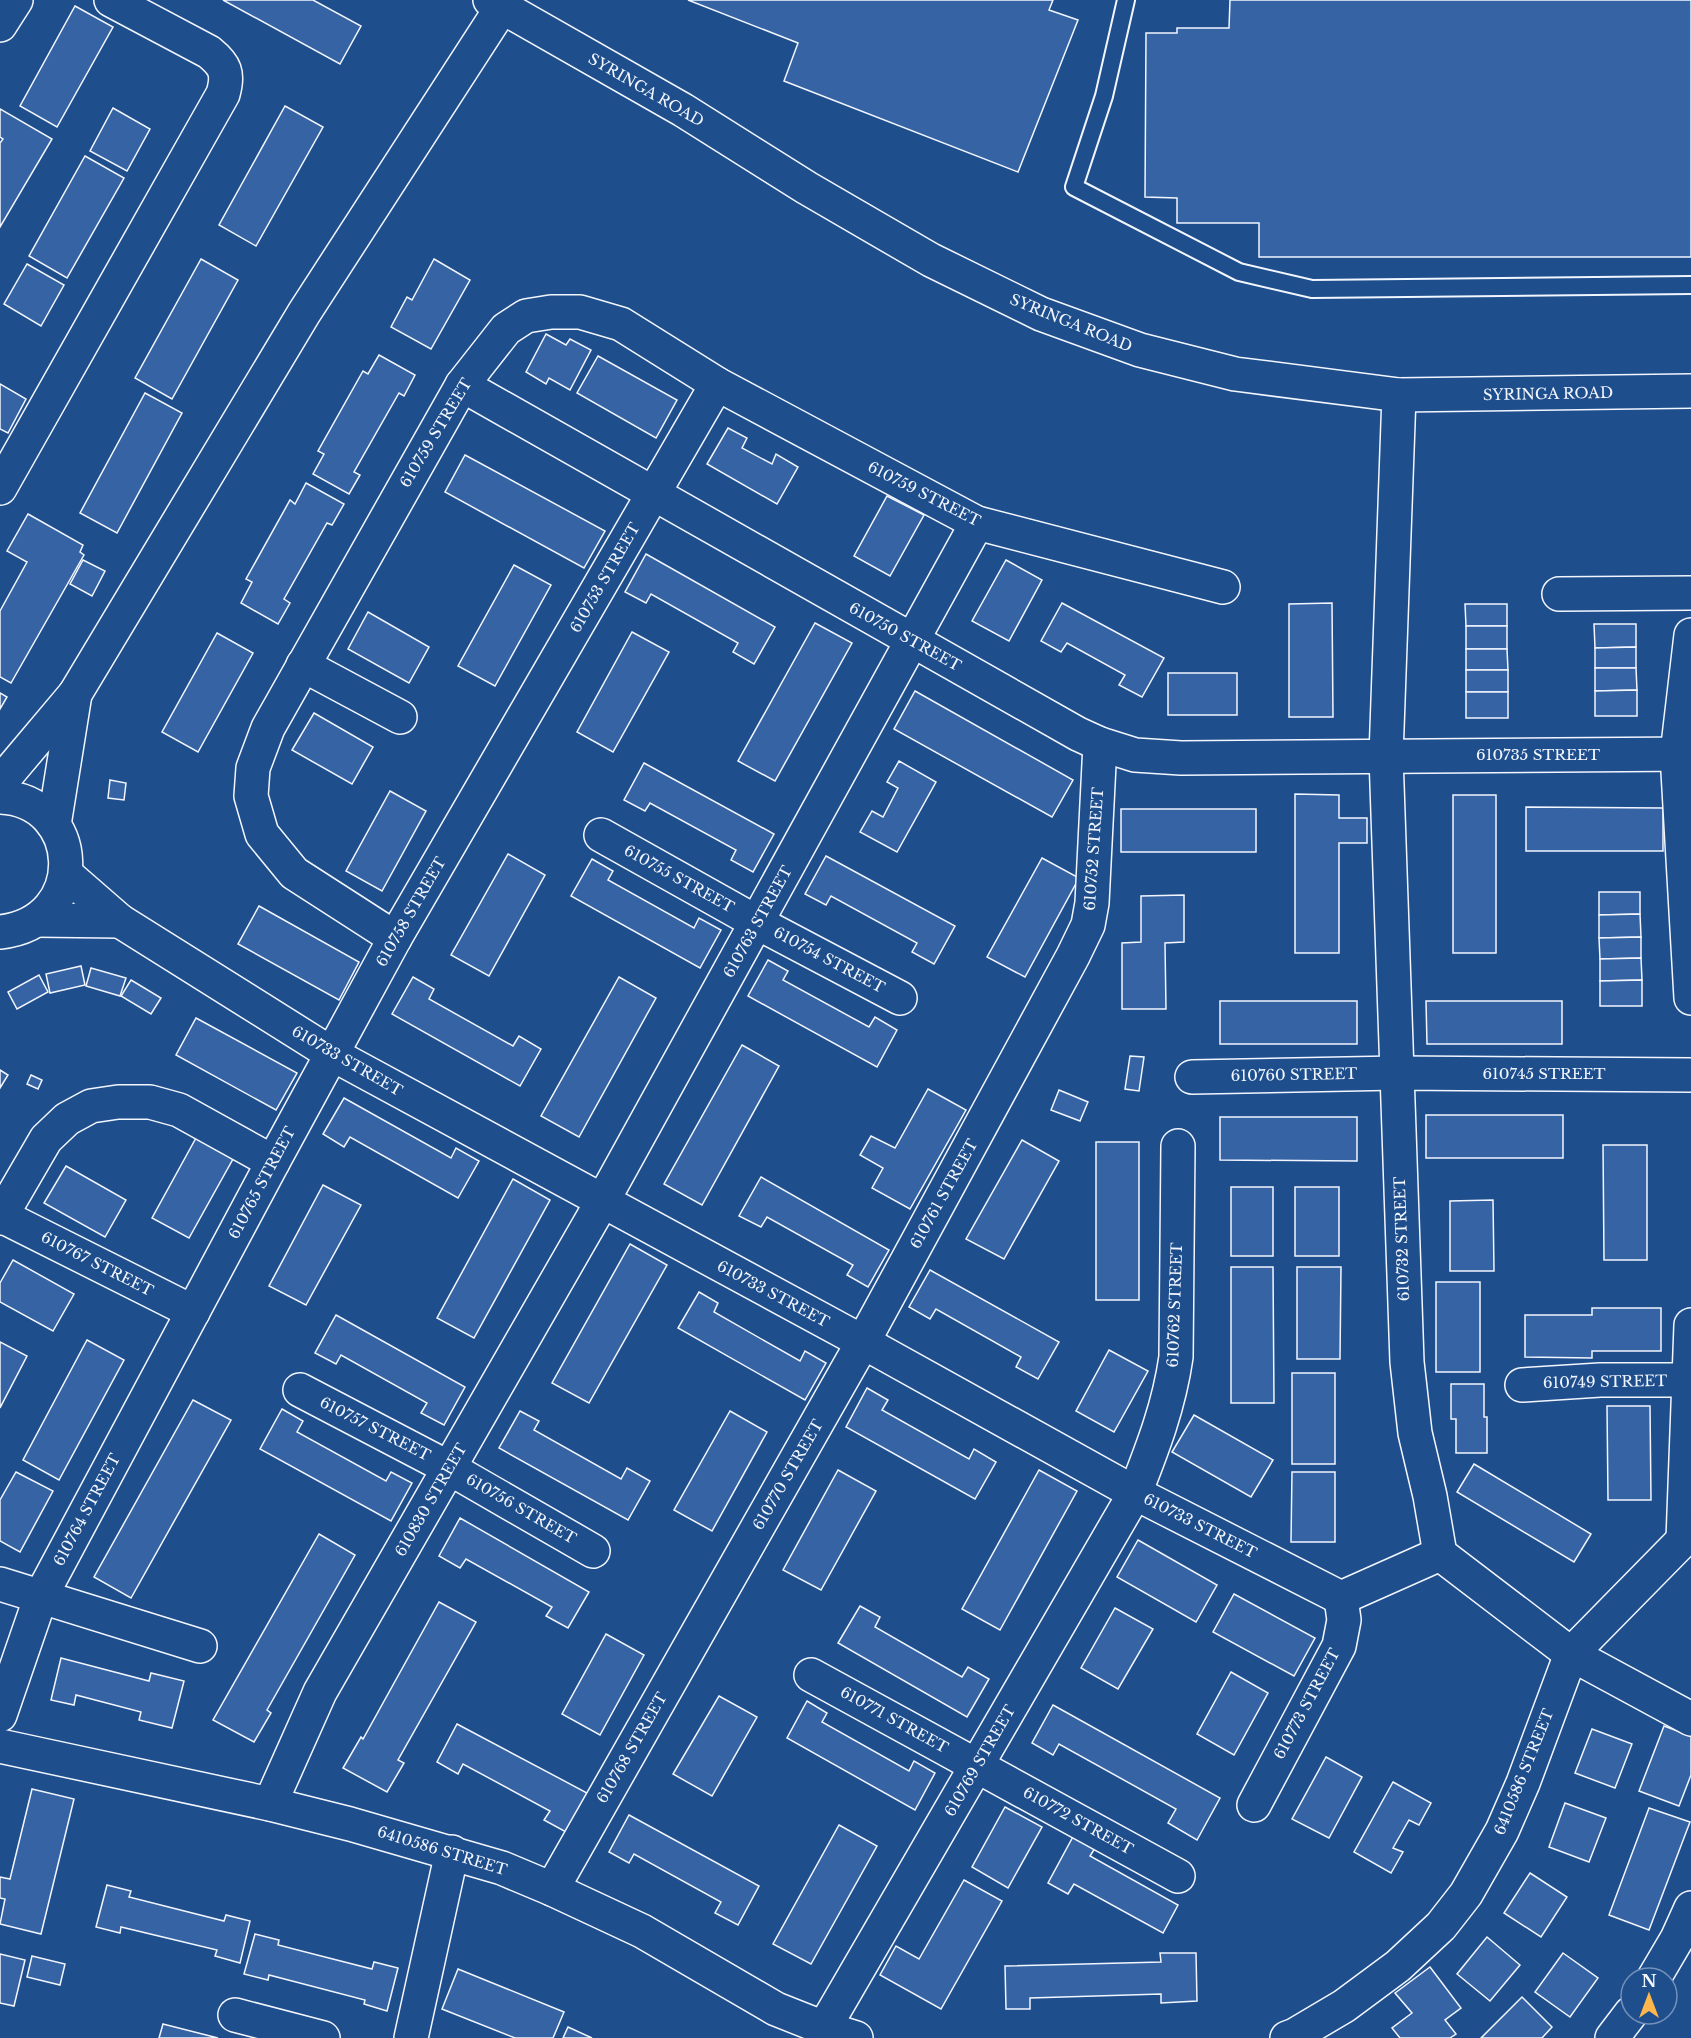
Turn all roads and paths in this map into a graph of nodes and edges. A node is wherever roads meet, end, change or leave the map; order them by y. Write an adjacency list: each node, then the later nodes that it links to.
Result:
1 (16, 0): 5 (street)
2 (111, 0): 11 (street)
3 (1126, 0): 6 (lane)
4 (496, 3): 10 (street, SYRINGA ROAD); 20 (street)
5 (0, 25)
6 (1691, 285)
7 (717, 384): 8 (street, 610759 STREET); 12 (street, 610753 STREET); 13 (street, 610759 STREET)
8 (462, 385): 12 (street, 610750 STREET); 19 (street, 610759 STREET)
9 (1691, 391): 10 (street, SYRINGA ROAD)
10 (1399, 395): 24 (street, 610732 STREET)
11 (0, 488)
12 (654, 495): 18 (street, 610750 STREET); 25 (street, 610753 STREET)
13 (977, 523): 14 (street, 610759 STREET); 18 (street, 610763 STREET)
14 (1223, 587)
15 (1691, 593): 16 (street)
16 (1559, 594)
17 (1691, 635): 23 (street)
18 (913, 641): 22 (street, 610750 STREET); 33 (street, 610763 STREET)
19 (303, 665): 21 (street); 35 (street, 610759 STREET)
20 (75, 694): 26 (street); 28 (street)
21 (400, 717)
22 (1100, 744): 24 (street, 610750 STREET); 38 (street, 610752 STREET)
23 (1684, 754): 24 (street, 610735 STREET); 37 (street)
24 (1386, 756): 40 (street, 610732 STREET)
25 (492, 771): 35 (street, 610758 STREET)
26 (0, 783)
27 (0, 797): 28 (street)
28 (54, 825): 30 (street)
29 (601, 835): 33 (street, 610755 STREET)
30 (66, 874): 31 (street); 32 (street, 610733 STREET)
31 (37, 920): 32 (street); 34 (street)
32 (120, 921): 39 (street, 610733 STREET)
33 (758, 923): 36 (street, 610754 STREET); 45 (street, 610763 STREET)
34 (0, 932)
35 (395, 938): 39 (street, 610758 STREET)
36 (900, 998)
37 (1691, 998)
38 (1025, 1046): 49 (street, 610761 STREET)
39 (332, 1054): 44 (street, 610765 STREET); 45 (street, 610733 STREET)
40 (1396, 1073): 41 (street, 610745 STREET); 42 (street, 610760 STREET); 57 (street, 610732 STREET)
41 (1691, 1075)
42 (1192, 1077)
43 (1178, 1146): 54 (street, 610762 STREET)
44 (273, 1162): 46 (street); 47 (street, 610765 STREET)
45 (602, 1202): 49 (street, 610733 STREET); 53 (street, 610830 STREET)
46 (1, 1217): 47 (street, 610767 STREET)
47 (193, 1312): 59 (street, 610764 STREET)
48 (1691, 1325): 50 (street)
49 (864, 1342): 54 (street, 610733 STREET); 61 (street, 610770 STREET)
50 (1689, 1380): 51 (street, 610749 STREET); 55 (street)
51 (1522, 1385)
52 (300, 1390): 53 (street, 610757 STREET)
53 (449, 1468): 56 (street, 610756 STREET); 69 (street, 610830 STREET)
54 (1135, 1493): 60 (street, 610733 STREET); 68 (street, 610769 STREET)
55 (1687, 1538): 63 (street, 6410586 STREET)
56 (593, 1551)
57 (1440, 1554): 60 (street); 63 (street)
58 (0, 1584): 59 (street)
59 (41, 1596): 62 (street); 65 (street, 610764 STREET)
60 (1341, 1598): 70 (street, 610773 STREET)
61 (713, 1607): 73 (street, 610768 STREET)
62 (200, 1646)
63 (1571, 1654): 66 (street); 82 (street, 6410586 STREET)
64 (811, 1675): 68 (street, 610771 STREET)
65 (0, 1715)
66 (1691, 1719)
67 (0, 1746): 69 (street, 6410586 STREET)
68 (977, 1765): 72 (street, 610772 STREET); 78 (street, 610769 STREET)
69 (270, 1804): 71 (street, 6410586 STREET)
70 (1254, 1805)
71 (452, 1852): 73 (street, 6410586 STREET); 80 (street)
72 (1178, 1876)
73 (552, 1889): 78 (street, 6410586 STREET)
74 (1691, 1908): 75 (street)
75 (1661, 1966)
76 (235, 2015): 79 (street)
77 (1621, 2026): 83 (street)
78 (824, 2028): 81 (street, 6410586 STREET)
79 (323, 2038)
80 (411, 2038)
81 (855, 2038)
82 (1287, 2038)
83 (1612, 2038)

